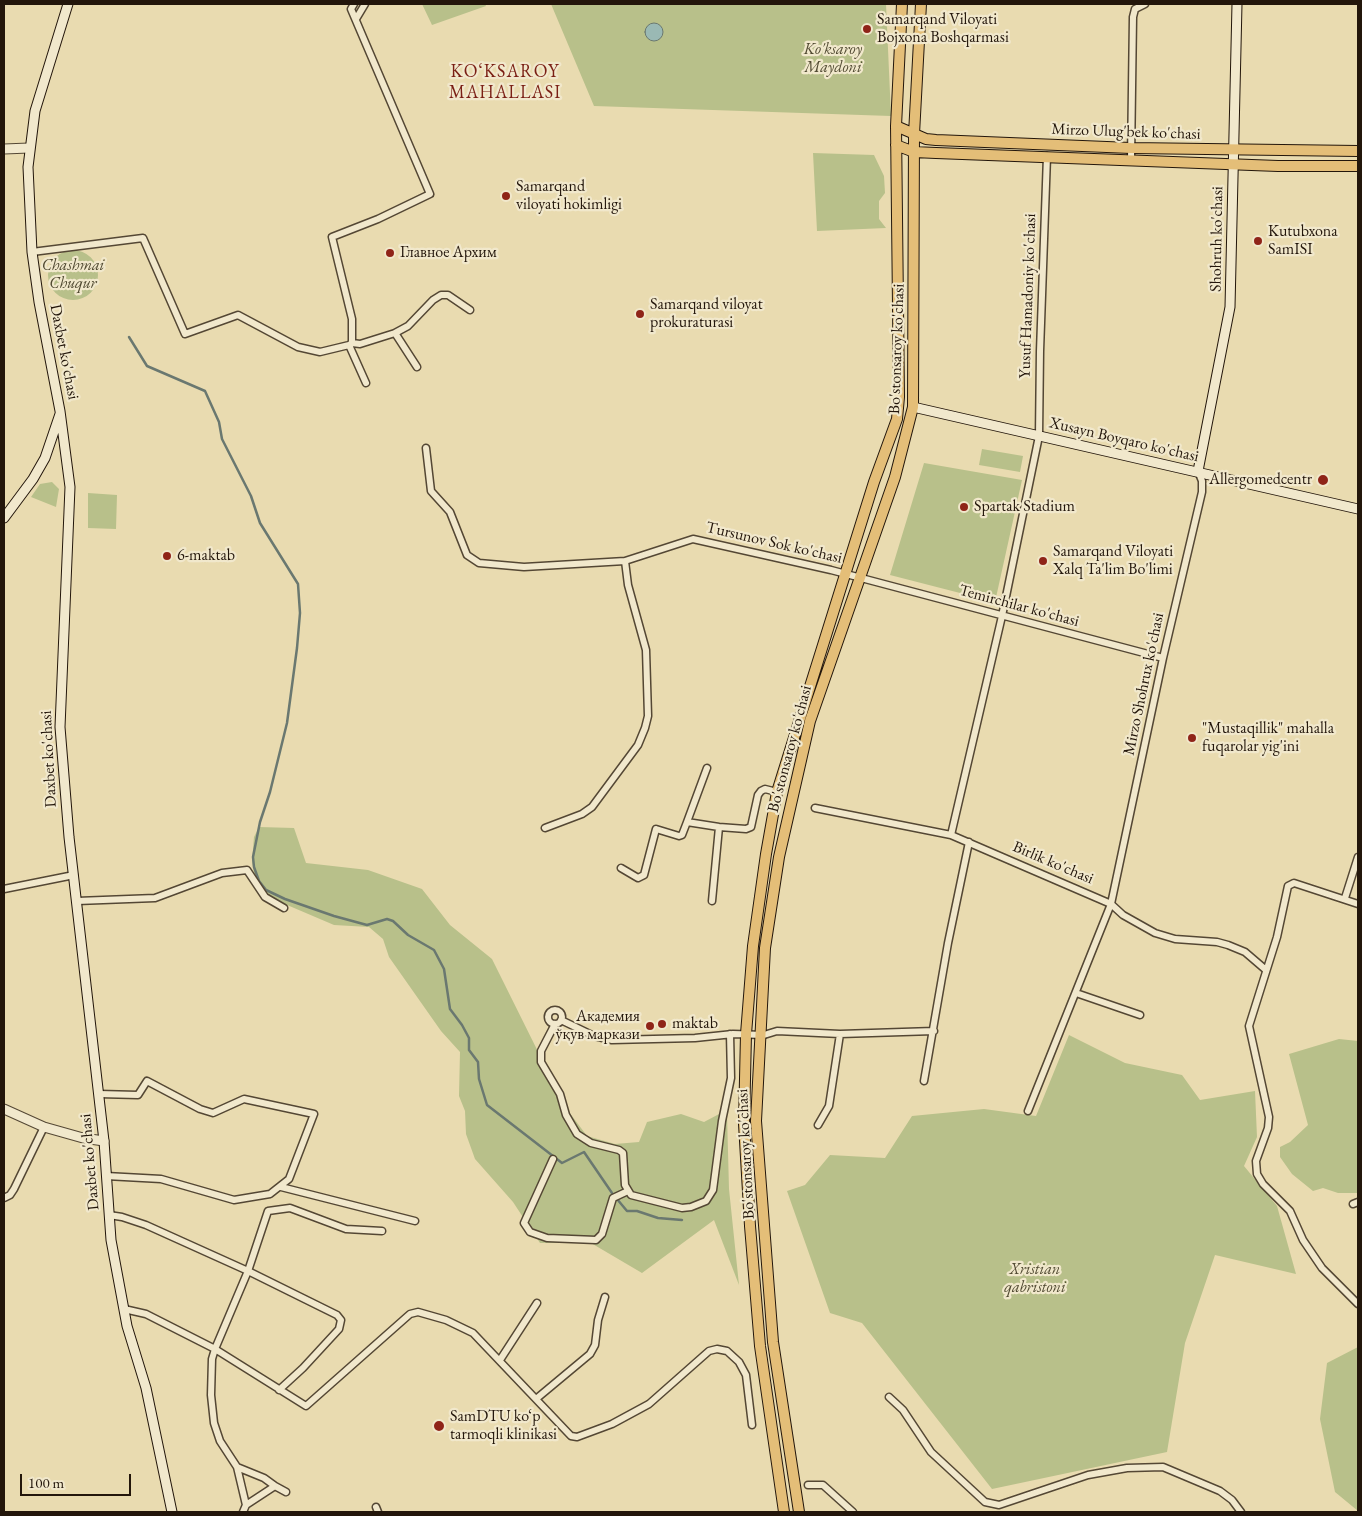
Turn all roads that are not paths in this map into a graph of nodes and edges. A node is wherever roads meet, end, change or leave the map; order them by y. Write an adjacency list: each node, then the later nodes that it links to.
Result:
1 (68, 4): 12 (main road, Daxbet ko'chasi)
2 (354, 4): 8 (street)
3 (365, 4): 8 (street)
4 (902, 4): 9 (main road, Bo'stonsaroy ko'chasi)
5 (921, 4): 10 (main road, Bo'stonsaroy ko'chasi)
6 (1145, 4): 13 (street)
7 (1237, 4): 15 (main road, Shohruh ko'chasi)
8 (356, 19): 25 (street)
9 (896, 126): 10 (main road, Mirzo Ulug'bek ko'chasi); 11 (main road, Bo'stonsaroy ko'chasi)
10 (914, 134): 13 (main road, Mirzo Ulug'bek ko'chasi); 16 (main road, Bo'stonsaroy ko'chasi)
11 (896, 145): 16 (main road, Mirzo Ulug'bek ko'chasi); 36 (main road, Bo'stonsaroy ko'chasi)
12 (29, 148): 14 (main road); 22 (main road, Daxbet ko'chasi)
13 (1131, 148): 15 (main road, Mirzo Ulug'bek ko'chasi); 19 (street)
14 (4, 149)
15 (1235, 150): 17 (main road, Mirzo Ulug'bek ko'chasi); 20 (main road, Shohruh ko'chasi)
16 (914, 152): 18 (main road, Mirzo Ulug'bek ko'chasi); 28 (main road, Bo'stonsaroy ko'chasi)
17 (1358, 152)
18 (1047, 156): 19 (main road, Mirzo Ulug'bek ko'chasi); 30 (street, Yusuf Hamadoniy ko'chasi)
19 (1131, 159): 20 (main road, Mirzo Ulug'bek ko'chasi)
20 (1234, 164): 21 (main road, Mirzo Ulug'bek ko'chasi); 32 (main road, Shohruh ko'chasi)
21 (1358, 166)
22 (32, 252): 25 (street); 29 (main road, Daxbet ko'chasi)
23 (470, 310): 24 (street)
24 (395, 332): 25 (street); 26 (street)
25 (350, 344): 27 (street)
26 (417, 367)
27 (366, 383)
28 (913, 407): 30 (main road, Xusayn Boyqaro ko'chasi); 37 (main road, Bo'stonsaroy ko'chasi)
29 (60, 411): 34 (main road); 50 (main road, Daxbet ko'chasi)
30 (1039, 436): 32 (main road, Xusayn Boyqaro ko'chasi); 38 (street, Yusuf Hamadoniy ko'chasi)
31 (426, 448): 35 (street, Tursunov Sok ko'chasi)
32 (1198, 471): 33 (main road, Xusayn Boyqaro ko'chasi); 39 (street, Mirzo Shohrux ko'chasi)
33 (1358, 509)
34 (4, 518)
35 (624, 561): 36 (street, Tursunov Sok ko'chasi); 45 (street)
36 (846, 574): 37 (street, Tursunov Sok ko'chasi); 41 (main road, Bo'stonsaroy ko'chasi)
37 (863, 580): 38 (street, Temirchilar ko'chasi); 65 (main road, Bo'stonsaroy ko'chasi)
38 (1002, 616): 39 (street, Temirchilar ko'chasi); 46 (street, Yusuf Hamadoniy ko'chasi)
39 (1163, 658): 55 (street, Mirzo Shohrux ko'chasi)
40 (707, 768): 43 (street)
41 (777, 792): 44 (street); 63 (main road, Bo'stonsaroy ko'chasi)
42 (815, 808): 46 (street, Birlik ko'chasi)
43 (687, 822): 44 (street); 49 (street)
44 (719, 827): 54 (street)
45 (545, 828)
46 (951, 835): 47 (street, Birlik ko'chasi)
47 (969, 842): 55 (street, Birlik ko'chasi); 61 (street)
48 (1358, 857): 52 (street)
49 (621, 868)
50 (74, 875): 51 (street); 53 (main road, Daxbet ko'chasi)
51 (4, 889)
52 (1345, 898): 56 (street); 58 (street)
53 (77, 901): 57 (street); 67 (main road, Daxbet ko'chasi)
54 (712, 901)
55 (1111, 904): 58 (street, Birlik ko'chasi); 59 (street, Mirzo Shohrux ko'chasi)
56 (1358, 904)
57 (284, 908)
58 (1266, 970): 84 (street)
59 (1076, 993): 60 (street); 69 (street, Mirzo Shohrux ko'chasi)
60 (1140, 1015)
61 (934, 1031): 64 (street); 66 (street)
62 (730, 1034): 63 (street); 76 (street); 76 (street)
63 (746, 1034): 65 (street); 99 (main road, Bo'stonsaroy ko'chasi)
64 (840, 1034): 65 (street); 70 (street)
65 (759, 1035): 100 (main road, Bo'stonsaroy ko'chasi)
66 (924, 1081)
67 (99, 1094): 72 (main road, Daxbet ko'chasi); 75 (street)
68 (4, 1109): 71 (main road)
69 (1028, 1112)
70 (818, 1125)
71 (44, 1127): 72 (main road); 77 (street)
72 (104, 1141): 74 (main road, Daxbet ko'chasi)
73 (553, 1159): 76 (street)
74 (106, 1176): 75 (street); 78 (main road, Daxbet ko'chasi)
75 (280, 1189): 79 (street)
76 (628, 1191)
77 (4, 1198)
78 (110, 1215): 81 (street); 85 (main road, Daxbet ko'chasi)
79 (415, 1220)
80 (382, 1231): 81 (street)
81 (248, 1271): 86 (street); 88 (street)
82 (606, 1297): 90 (street)
83 (537, 1303): 87 (street)
84 (1358, 1304)
85 (124, 1309): 86 (street); 97 (main road, Daxbet ko'chasi)
86 (215, 1349): 88 (street); 92 (street)
87 (500, 1360): 88 (street); 90 (street)
88 (279, 1390)
89 (888, 1397): 102 (street)
90 (536, 1399): 91 (street)
91 (752, 1425)
92 (237, 1467): 94 (street); 96 (street)
93 (808, 1485): 101 (street)
94 (275, 1486): 95 (street); 96 (street)
95 (286, 1492)
96 (246, 1505): 98 (street)
97 (172, 1512)
98 (244, 1512)
99 (784, 1512)
100 (799, 1512)
101 (854, 1512)
102 (1241, 1512)

